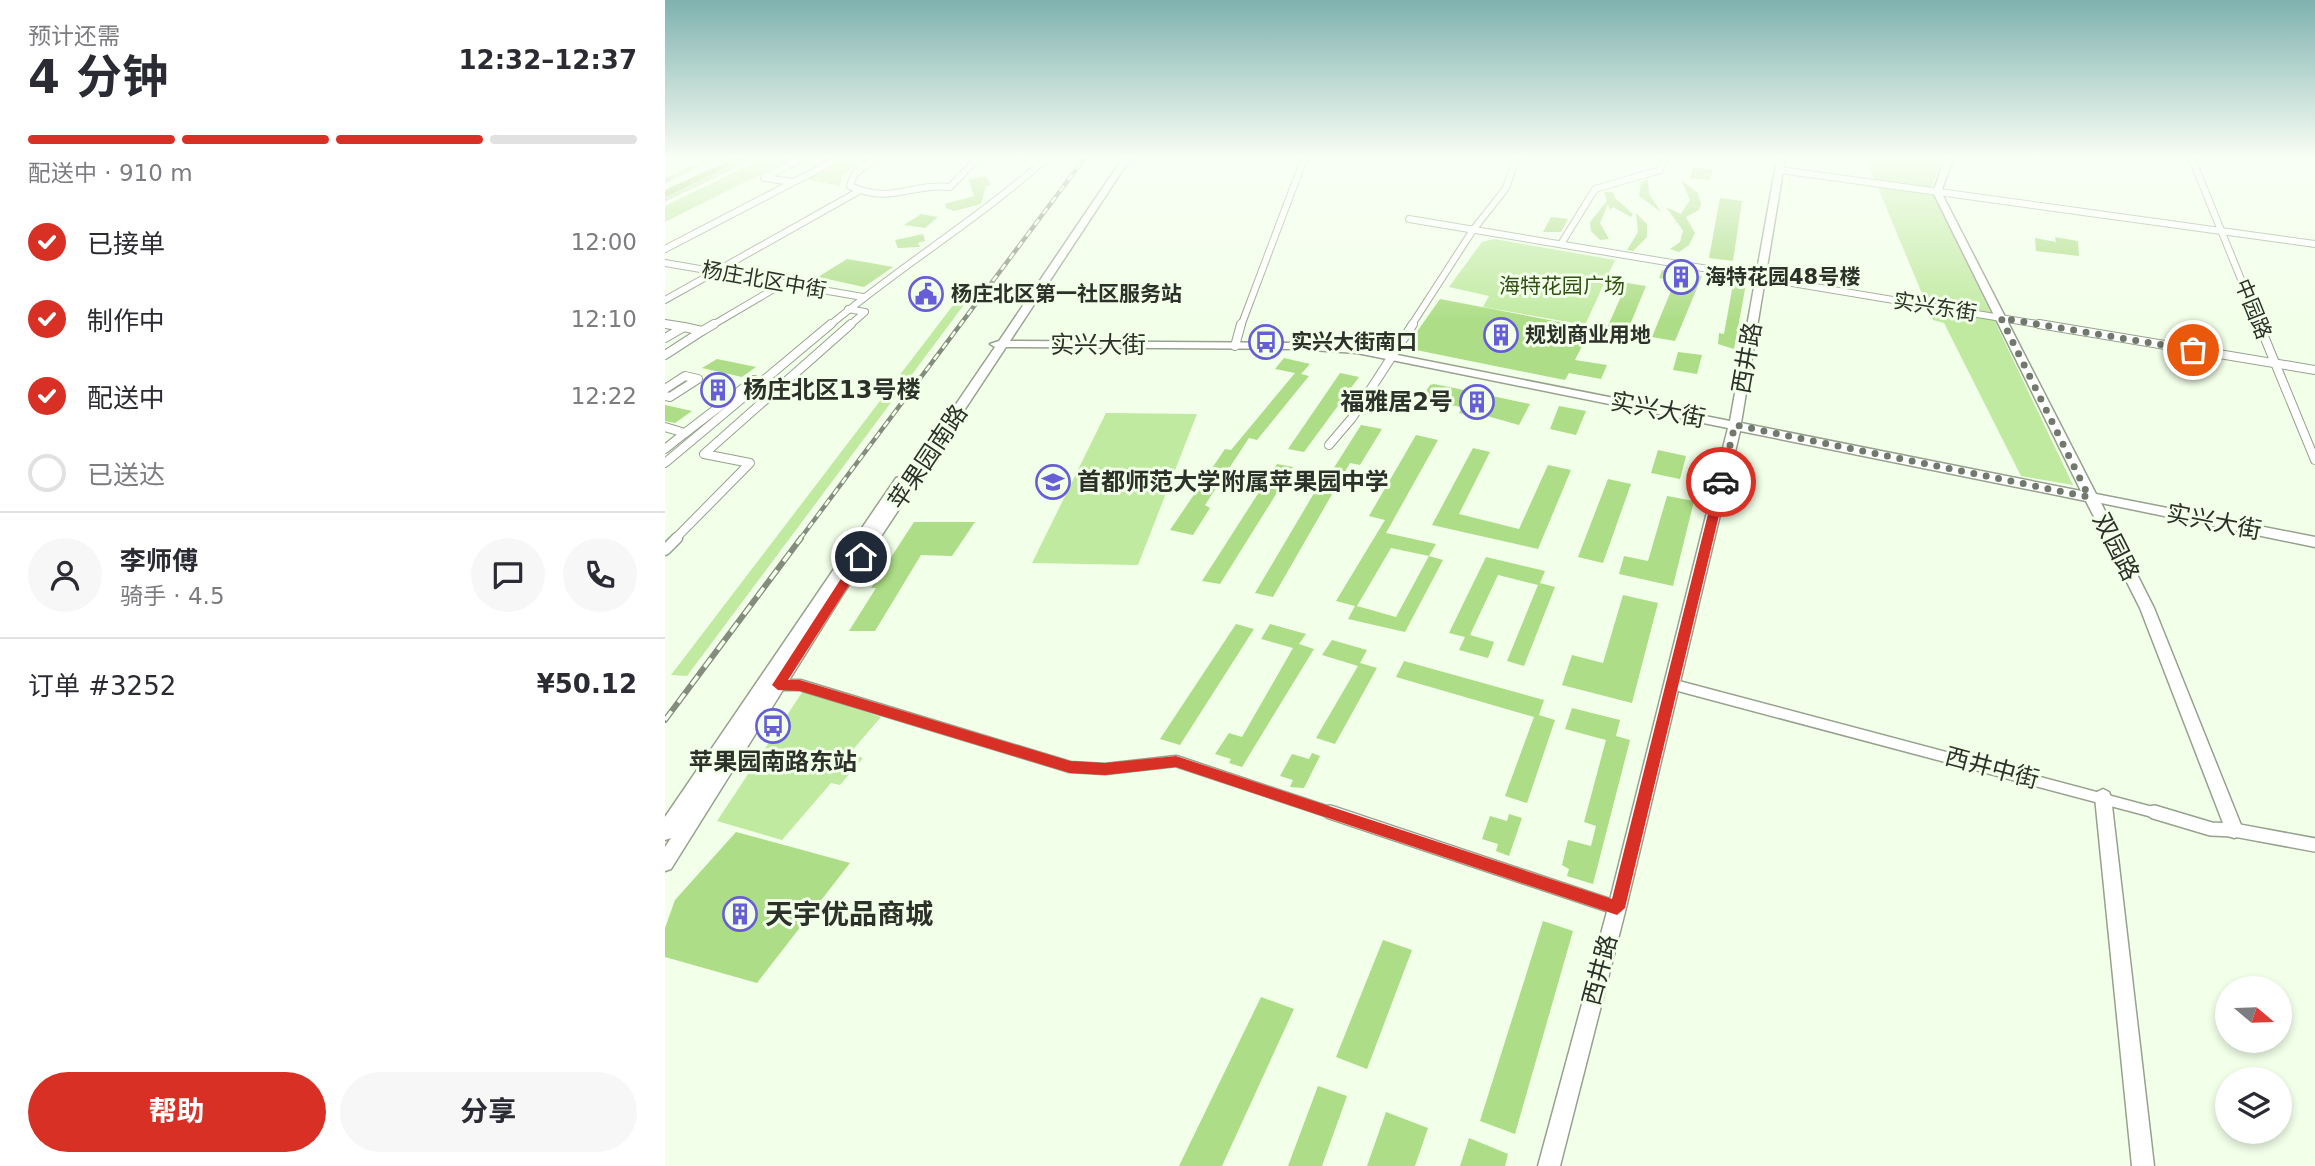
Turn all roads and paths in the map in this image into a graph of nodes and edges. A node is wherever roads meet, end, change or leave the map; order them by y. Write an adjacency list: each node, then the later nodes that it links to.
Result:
1 (733, 213): 18 (street)
2 (819, 213): 20 (street)
3 (980, 213): 23 (street)
4 (1083, 213): 31 (street, 苹果园南路)
5 (1089, 213): 31 (street, 苹果园南路)
6 (1282, 213): 32 (street)
7 (1485, 213): 14 (street)
8 (1580, 213): 16 (street)
9 (1773, 213): 21 (street, 西井路)
10 (1948, 213): 26 (street, 双园路)
11 (2093, 213): 15 (street)
12 (2214, 213): 15 (street, 中园路)
13 (1409, 219): 14 (street, 实兴东街)
14 (1473, 230): 16 (street, 实兴东街); 34 (street)
15 (2221, 231): 17 (street); 35 (street, 中园路)
16 (1561, 244): 21 (street, 实兴东街)
17 (2315, 244)
18 (665, 249)
19 (665, 263): 20 (street, 杨庄北区中街)
20 (716, 272): 22 (street, 杨庄北区中街); 24 (street)
21 (1762, 278): 26 (street, 实兴东街); 40 (street, 西井路)
22 (784, 283): 23 (street, 杨庄北区中街); 29 (street)
23 (863, 297): 25 (street)
24 (665, 300)
25 (848, 309): 46 (street); 49 (street)
26 (2001, 318): 35 (street, 实兴东街); 47 (street, 双园路)
27 (665, 324): 28 (street)
28 (684, 327): 29 (street); 30 (street)
29 (702, 331): 33 (street)
30 (665, 338)
31 (999, 344): 32 (street, 实兴大街); 51 (street, 苹果园南路); 54 (street, 苹果园南路)
32 (1235, 346): 34 (street, 实兴大街)
33 (665, 355)
34 (1390, 357): 40 (street, 实兴大街); 43 (street)
35 (2275, 363): 36 (street, 实兴东街); 45 (street, 中园路)
36 (2315, 370)
37 (760, 376): 42 (street)
38 (665, 389): 39 (street)
39 (665, 396)
40 (1735, 425): 47 (street, 实兴大街); 50 (street, 西井路)
41 (665, 427): 42 (street)
42 (685, 433): 44 (street)
43 (1329, 444)
44 (665, 449)
45 (2315, 460)
46 (665, 463)
47 (2089, 497): 48 (street, 实兴大街); 53 (street, 双园路)
48 (2315, 542)
49 (665, 550)
50 (1671, 684): 52 (street, 西井中街); 57 (street, 西井路)
51 (778, 685): 56 (street, 苹果园南路); 57 (street)
52 (2103, 797): 53 (street, 西井中街); 59 (street)
53 (2234, 830): 55 (street, 西井中街)
54 (665, 832)
55 (2315, 845)
56 (665, 863)
57 (1617, 908): 58 (street, 西井路)
58 (1549, 1166)
59 (2143, 1166)

